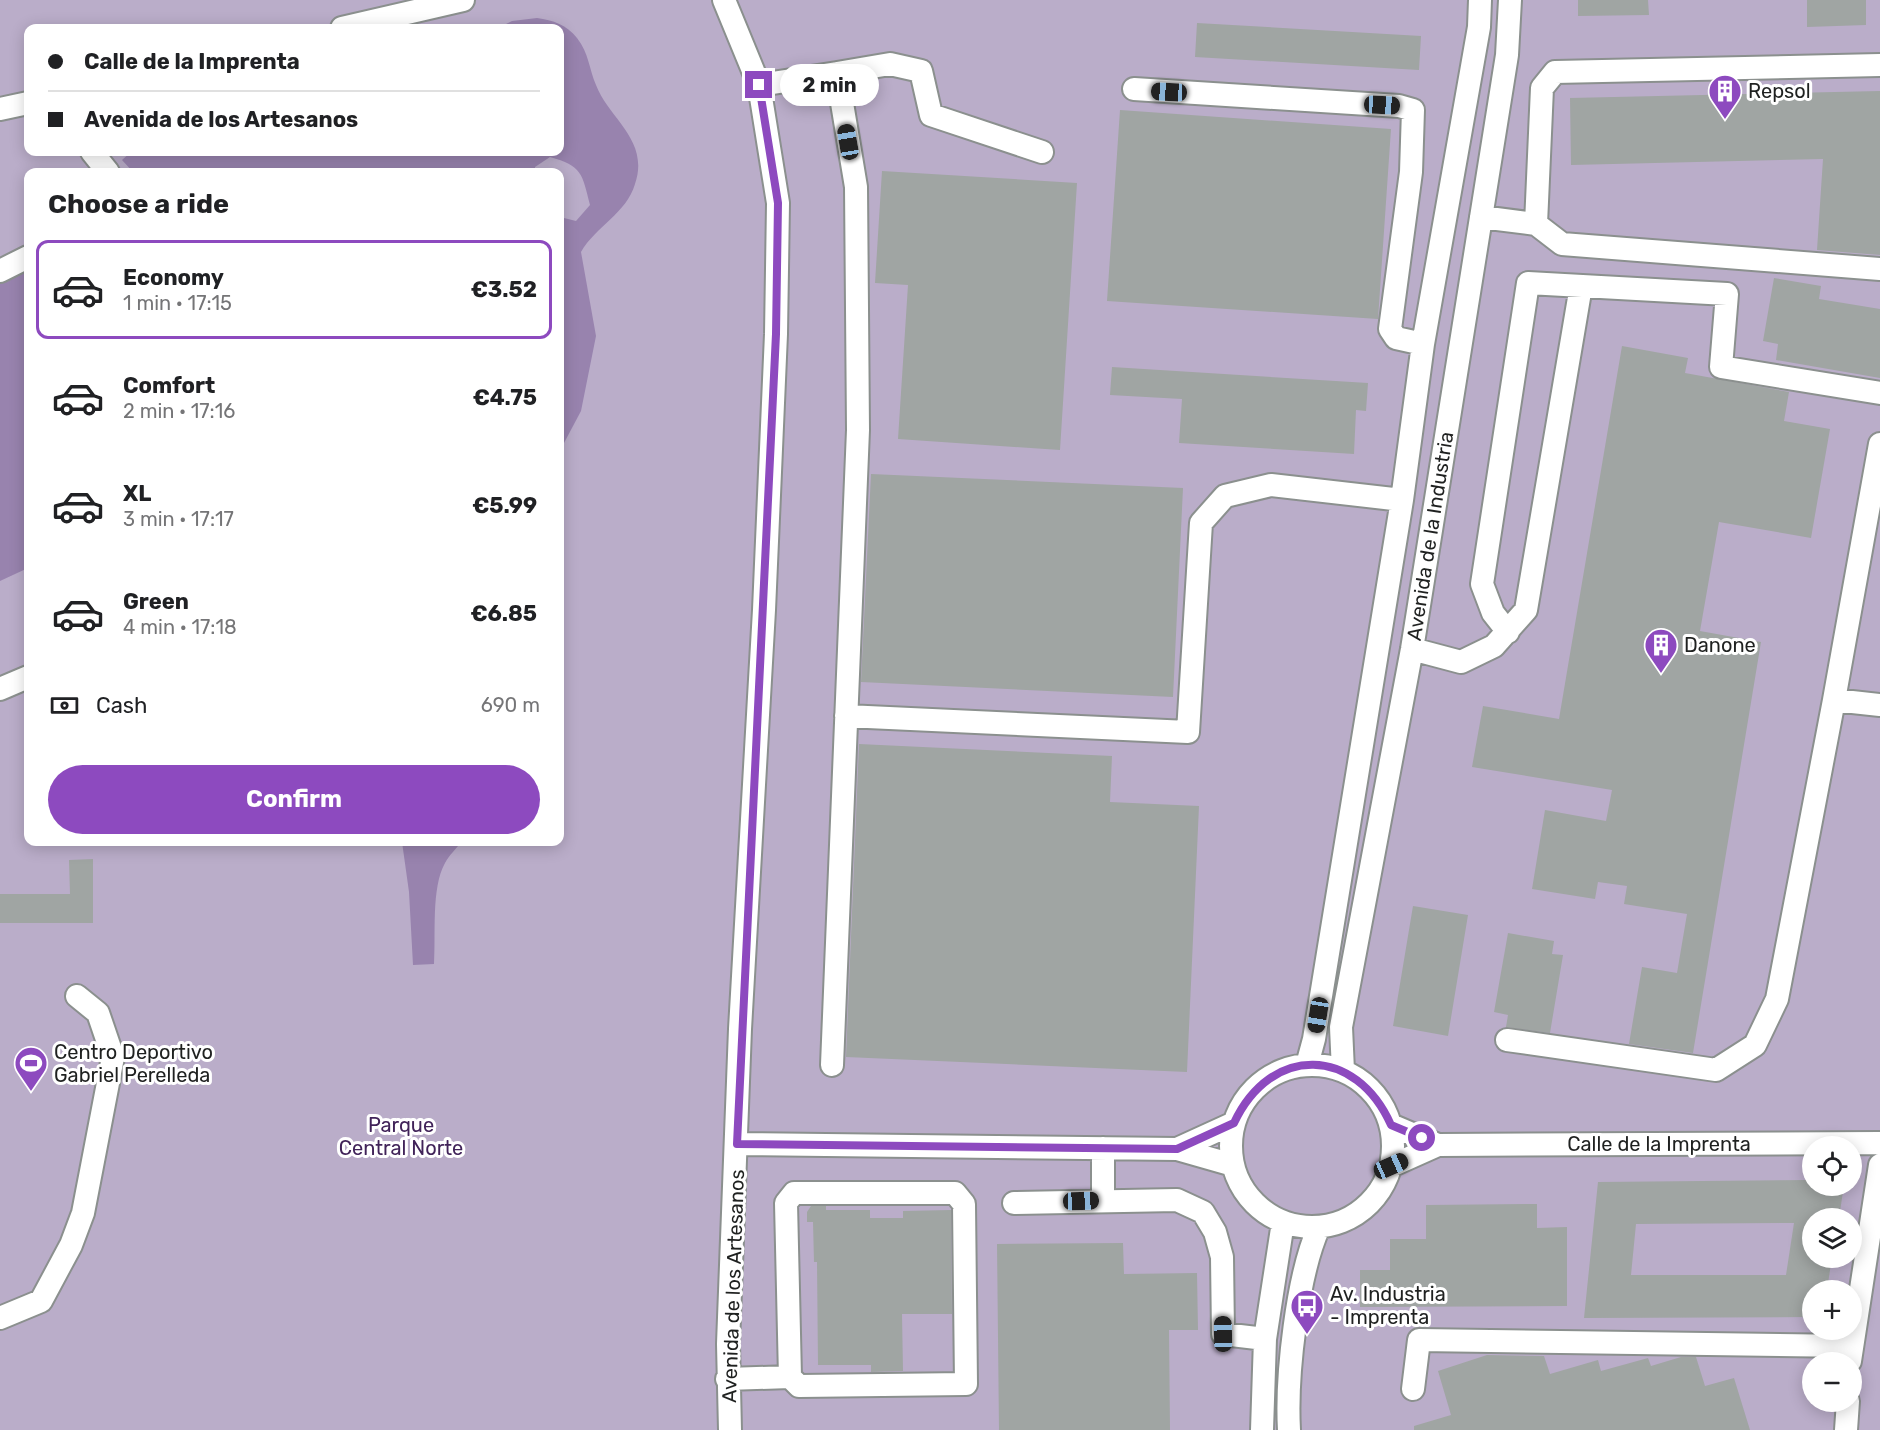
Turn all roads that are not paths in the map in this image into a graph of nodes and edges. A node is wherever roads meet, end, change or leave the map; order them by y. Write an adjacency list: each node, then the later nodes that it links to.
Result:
1 (463, 0): 5 (street)
2 (724, 0): 8 (street, Avenida de los Artesanos)
3 (1480, 0): 21 (street, Avenida de la Industria)
4 (1510, 0): 15 (street, Avenida de la Industria)
5 (359, 24)
6 (1880, 65): 16 (street)
7 (837, 74): 8 (street); 12 (street); 31 (street)
8 (759, 85): 40 (street, Avenida de los Artesanos)
9 (1134, 89): 21 (street)
10 (24, 104): 11 (street)
11 (0, 110)
12 (1042, 152)
13 (95, 156): 14 (street)
14 (105, 168)
15 (1481, 217): 16 (street); 26 (street, Avenida de la Industria)
16 (1536, 224): 18 (street)
17 (24, 259): 19 (street)
18 (1880, 269)
19 (0, 271)
20 (1581, 286): 22 (street); 25 (street); 25 (street)
21 (1423, 344): 24 (street, Avenida de la Industria)
22 (1880, 393)
23 (1880, 444): 29 (street)
24 (1402, 500): 31 (street); 35 (street, Avenida de la Industria)
25 (1508, 632): 26 (street)
26 (1412, 649): 36 (street, Avenida de la Industria)
27 (24, 679): 28 (street)
28 (0, 689)
29 (1834, 700): 30 (street); 33 (street)
30 (1880, 705)
31 (846, 716): 34 (street)
32 (77, 996): 51 (street)
33 (1507, 1040)
34 (831, 1065)
35 (1307, 1065): 36 (street); 37 (street)
36 (1342, 1071): 38 (street)
37 (1234, 1123): 43 (street); 44 (street)
38 (1391, 1125): 41 (street, Calle de la Imprenta); 46 (street)
39 (1880, 1143): 41 (street, Calle de la Imprenta)
40 (737, 1144): 42 (street); 56 (street, Avenida de los Artesanos)
41 (1438, 1145): 46 (street, Calle de la Imprenta)
42 (1103, 1148): 43 (street); 47 (street)
43 (1177, 1149): 44 (street)
44 (1233, 1165): 49 (street)
45 (1880, 1165): 54 (street)
46 (1391, 1166): 50 (street)
47 (1103, 1201): 48 (street); 52 (street)
48 (1014, 1203)
49 (1283, 1222): 50 (street); 52 (street)
50 (1318, 1227): 61 (street)
51 (0, 1318)
52 (1265, 1339): 60 (street)
53 (1802, 1352): 57 (street)
54 (1851, 1352)
55 (790, 1377): 55 (street); 56 (street)
56 (727, 1379): 59 (street, Avenida de los Artesanos)
57 (1413, 1389)
58 (1847, 1412): 62 (street)
59 (730, 1430)
60 (1262, 1430)
61 (1289, 1430)
62 (1846, 1430)

